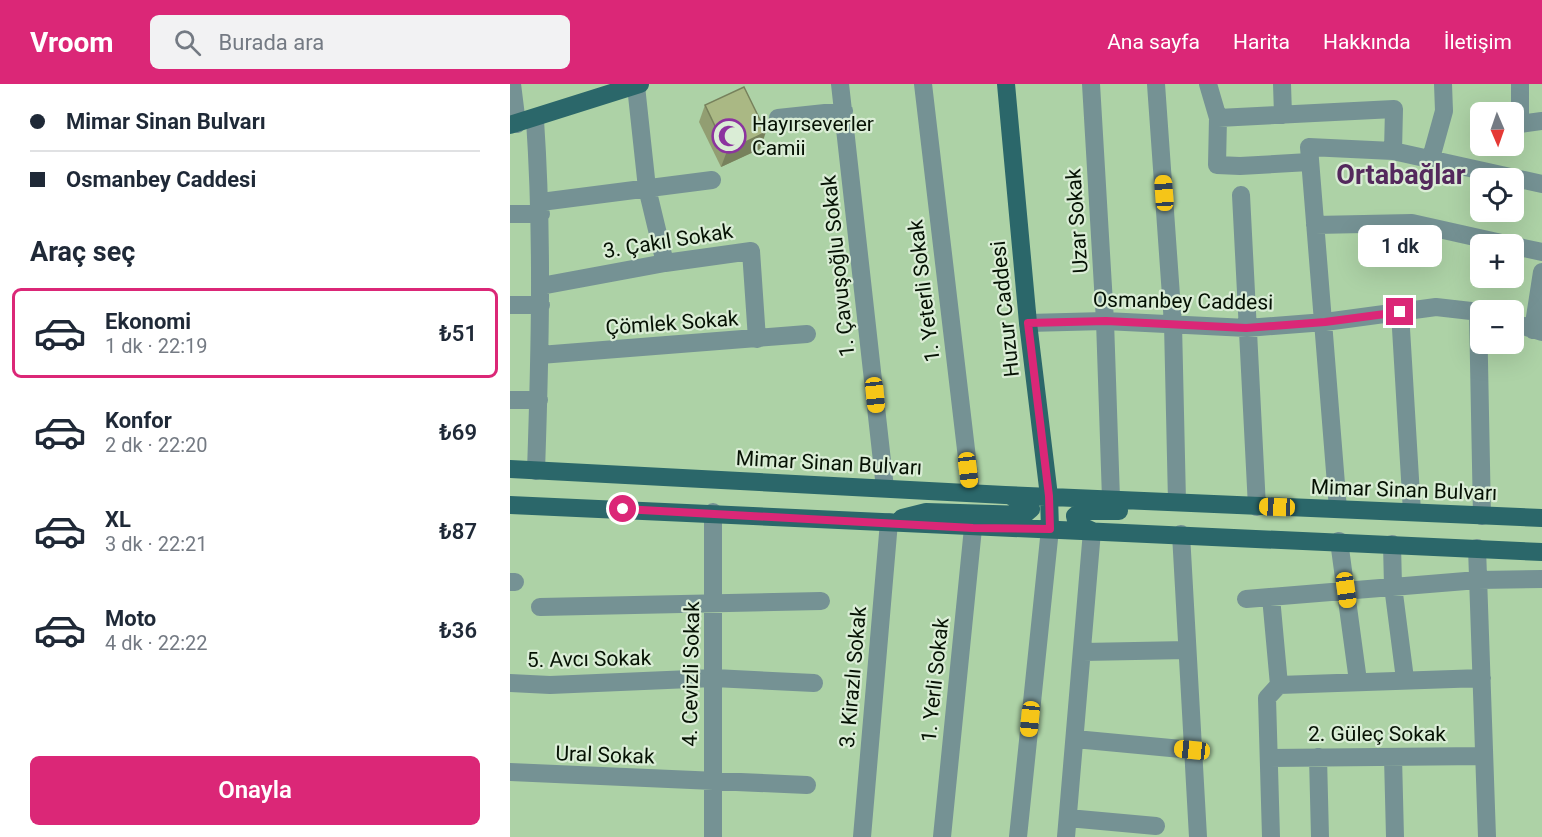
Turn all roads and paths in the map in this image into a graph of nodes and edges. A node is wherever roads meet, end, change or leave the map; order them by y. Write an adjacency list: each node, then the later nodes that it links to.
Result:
1 (512, 84): 18 (street)
2 (840, 84): 13 (street, 1. Çavuşoğlu Sokak)
3 (923, 84): 53 (street, 1. Yeterli Sokak)
4 (1005, 84): 40 (main road, Huzur Caddesi)
5 (1091, 84): 38 (street, Uzar Sokak)
6 (1156, 84): 41 (street)
7 (1208, 84): 16 (street)
8 (1282, 84): 14 (street)
9 (1443, 84): 21 (street)
10 (1520, 84): 17 (street)
11 (638, 85): 12 (main road); 24 (street)
12 (597, 92): 18 (main road)
13 (844, 111): 15 (street); 52 (street, 1. Çavuşoğlu Sokak)
14 (1282, 115): 16 (street); 19 (street)
15 (778, 117)
16 (1218, 118): 20 (street)
17 (1542, 121)
18 (520, 123): 26 (street)
19 (1393, 152): 20 (street); 21 (street)
20 (1309, 155): 28 (street)
21 (1431, 158): 23 (street)
22 (712, 180): 24 (street)
23 (1542, 184)
24 (647, 188): 26 (street); 32 (street)
25 (1241, 195): 42 (street)
26 (541, 208): 27 (street); 34 (street)
27 (510, 214)
28 (1315, 225): 29 (street); 39 (street)
29 (1470, 236)
30 (1524, 248): 31 (street)
31 (1542, 252)
32 (666, 263): 34 (street, 3. Çakıl Sokak); 45 (street, 3. Çakıl Sokak)
33 (1542, 272): 43 (street)
34 (541, 296): 35 (street, 3. Çakıl Sokak); 47 (street)
35 (510, 304)
36 (1470, 310): 37 (street, Osmanbey Caddesi)
37 (1400, 312): 39 (street, Osmanbey Caddesi); 63 (street)
38 (1106, 321): 40 (street, Osmanbey Caddesi); 41 (street, Osmanbey Caddesi); 56 (street, Uzar Sokak)
39 (1325, 322): 42 (street, Osmanbey Caddesi); 61 (street)
40 (1028, 323): 55 (main road, Huzur Caddesi)
41 (1173, 324): 42 (street, Osmanbey Caddesi); 57 (street)
42 (1246, 328): 60 (street)
43 (1537, 331)
44 (807, 334): 45 (street, Çömlek Sokak)
45 (757, 339): 47 (street, Çömlek Sokak)
46 (1480, 354): 64 (street)
47 (540, 355): 49 (street)
48 (510, 400): 49 (street)
49 (539, 400): 51 (street)
50 (510, 469): 51 (main road, Mimar Sinan Bulvarı)
51 (536, 471): 52 (main road, Mimar Sinan Bulvarı)
52 (885, 488): 53 (main road, Mimar Sinan Bulvarı)
53 (971, 492): 54 (main road, Mimar Sinan Bulvarı)
54 (1005, 495): 55 (main road, Mimar Sinan Bulvarı); 66 (main road)
55 (1049, 496): 56 (main road, Mimar Sinan Bulvarı); 68 (main road, Huzur Caddesi)
56 (1111, 498): 57 (main road, Mimar Sinan Bulvarı)
57 (1177, 502): 58 (main road, Mimar Sinan Bulvarı)
58 (1204, 504): 60 (main road, Mimar Sinan Bulvarı); 69 (main road)
59 (510, 505): 62 (main road)
60 (1257, 507): 61 (main road, Mimar Sinan Bulvarı)
61 (1338, 509): 63 (main road, Mimar Sinan Bulvarı)
62 (713, 512): 66 (main road); 81 (street, 4. Cevizli Sokak)
63 (1412, 512): 64 (main road, Mimar Sinan Bulvarı)
64 (1482, 516): 65 (main road, Mimar Sinan Bulvarı)
65 (1542, 518)
66 (889, 522): 67 (main road); 105 (street, 3. Kirazlı Sokak)
67 (973, 528): 68 (main road); 106 (street, 1. Yerli Sokak)
68 (1050, 529): 69 (main road); 107 (street)
69 (1092, 531): 70 (main road); 85 (street)
70 (1181, 534): 71 (main road); 84 (street)
71 (1339, 541): 72 (main road); 78 (street)
72 (1392, 544): 73 (main road); 77 (street)
73 (1477, 548): 74 (main road); 76 (street)
74 (1542, 552)
75 (1542, 579): 76 (street)
76 (1478, 580): 77 (street); 87 (street)
77 (1393, 586): 78 (street); 88 (street)
78 (1346, 590): 79 (street); 89 (street)
79 (1271, 597): 80 (street); 92 (street)
80 (1246, 599)
81 (714, 601): 82 (street); 83 (street); 86 (street, 4. Cevizli Sokak)
82 (821, 601)
83 (540, 607)
84 (1187, 650): 85 (street); 94 (street)
85 (1083, 652): 93 (street)
86 (714, 678): 90 (street, 5. Avcı Sokak); 91 (street, 5. Avcı Sokak); 100 (street, 4. Cevizli Sokak)
87 (1482, 678): 88 (street); 95 (street)
88 (1405, 680): 89 (street)
89 (1359, 681): 92 (street)
90 (510, 683)
91 (814, 683)
92 (1279, 685): 98 (street)
93 (1076, 739): 94 (street); 102 (street)
94 (1192, 750): 109 (street)
95 (1485, 756): 97 (street, 2. Güleç Sokak); 113 (street)
96 (1318, 757): 97 (street, 2. Güleç Sokak); 98 (street, 2. Güleç Sokak); 111 (street)
97 (1393, 757): 112 (street)
98 (1270, 758): 110 (street)
99 (510, 772): 100 (street, Ural Sokak)
100 (712, 782): 101 (street, Ural Sokak); 104 (street, 4. Cevizli Sokak)
101 (807, 785)
102 (1068, 818): 103 (street); 108 (street)
103 (1156, 826)
104 (713, 837)
105 (862, 837)
106 (942, 837)
107 (1018, 837)
108 (1066, 837)
109 (1198, 837)
110 (1271, 837)
111 (1320, 837)
112 (1395, 837)
113 (1487, 837)

